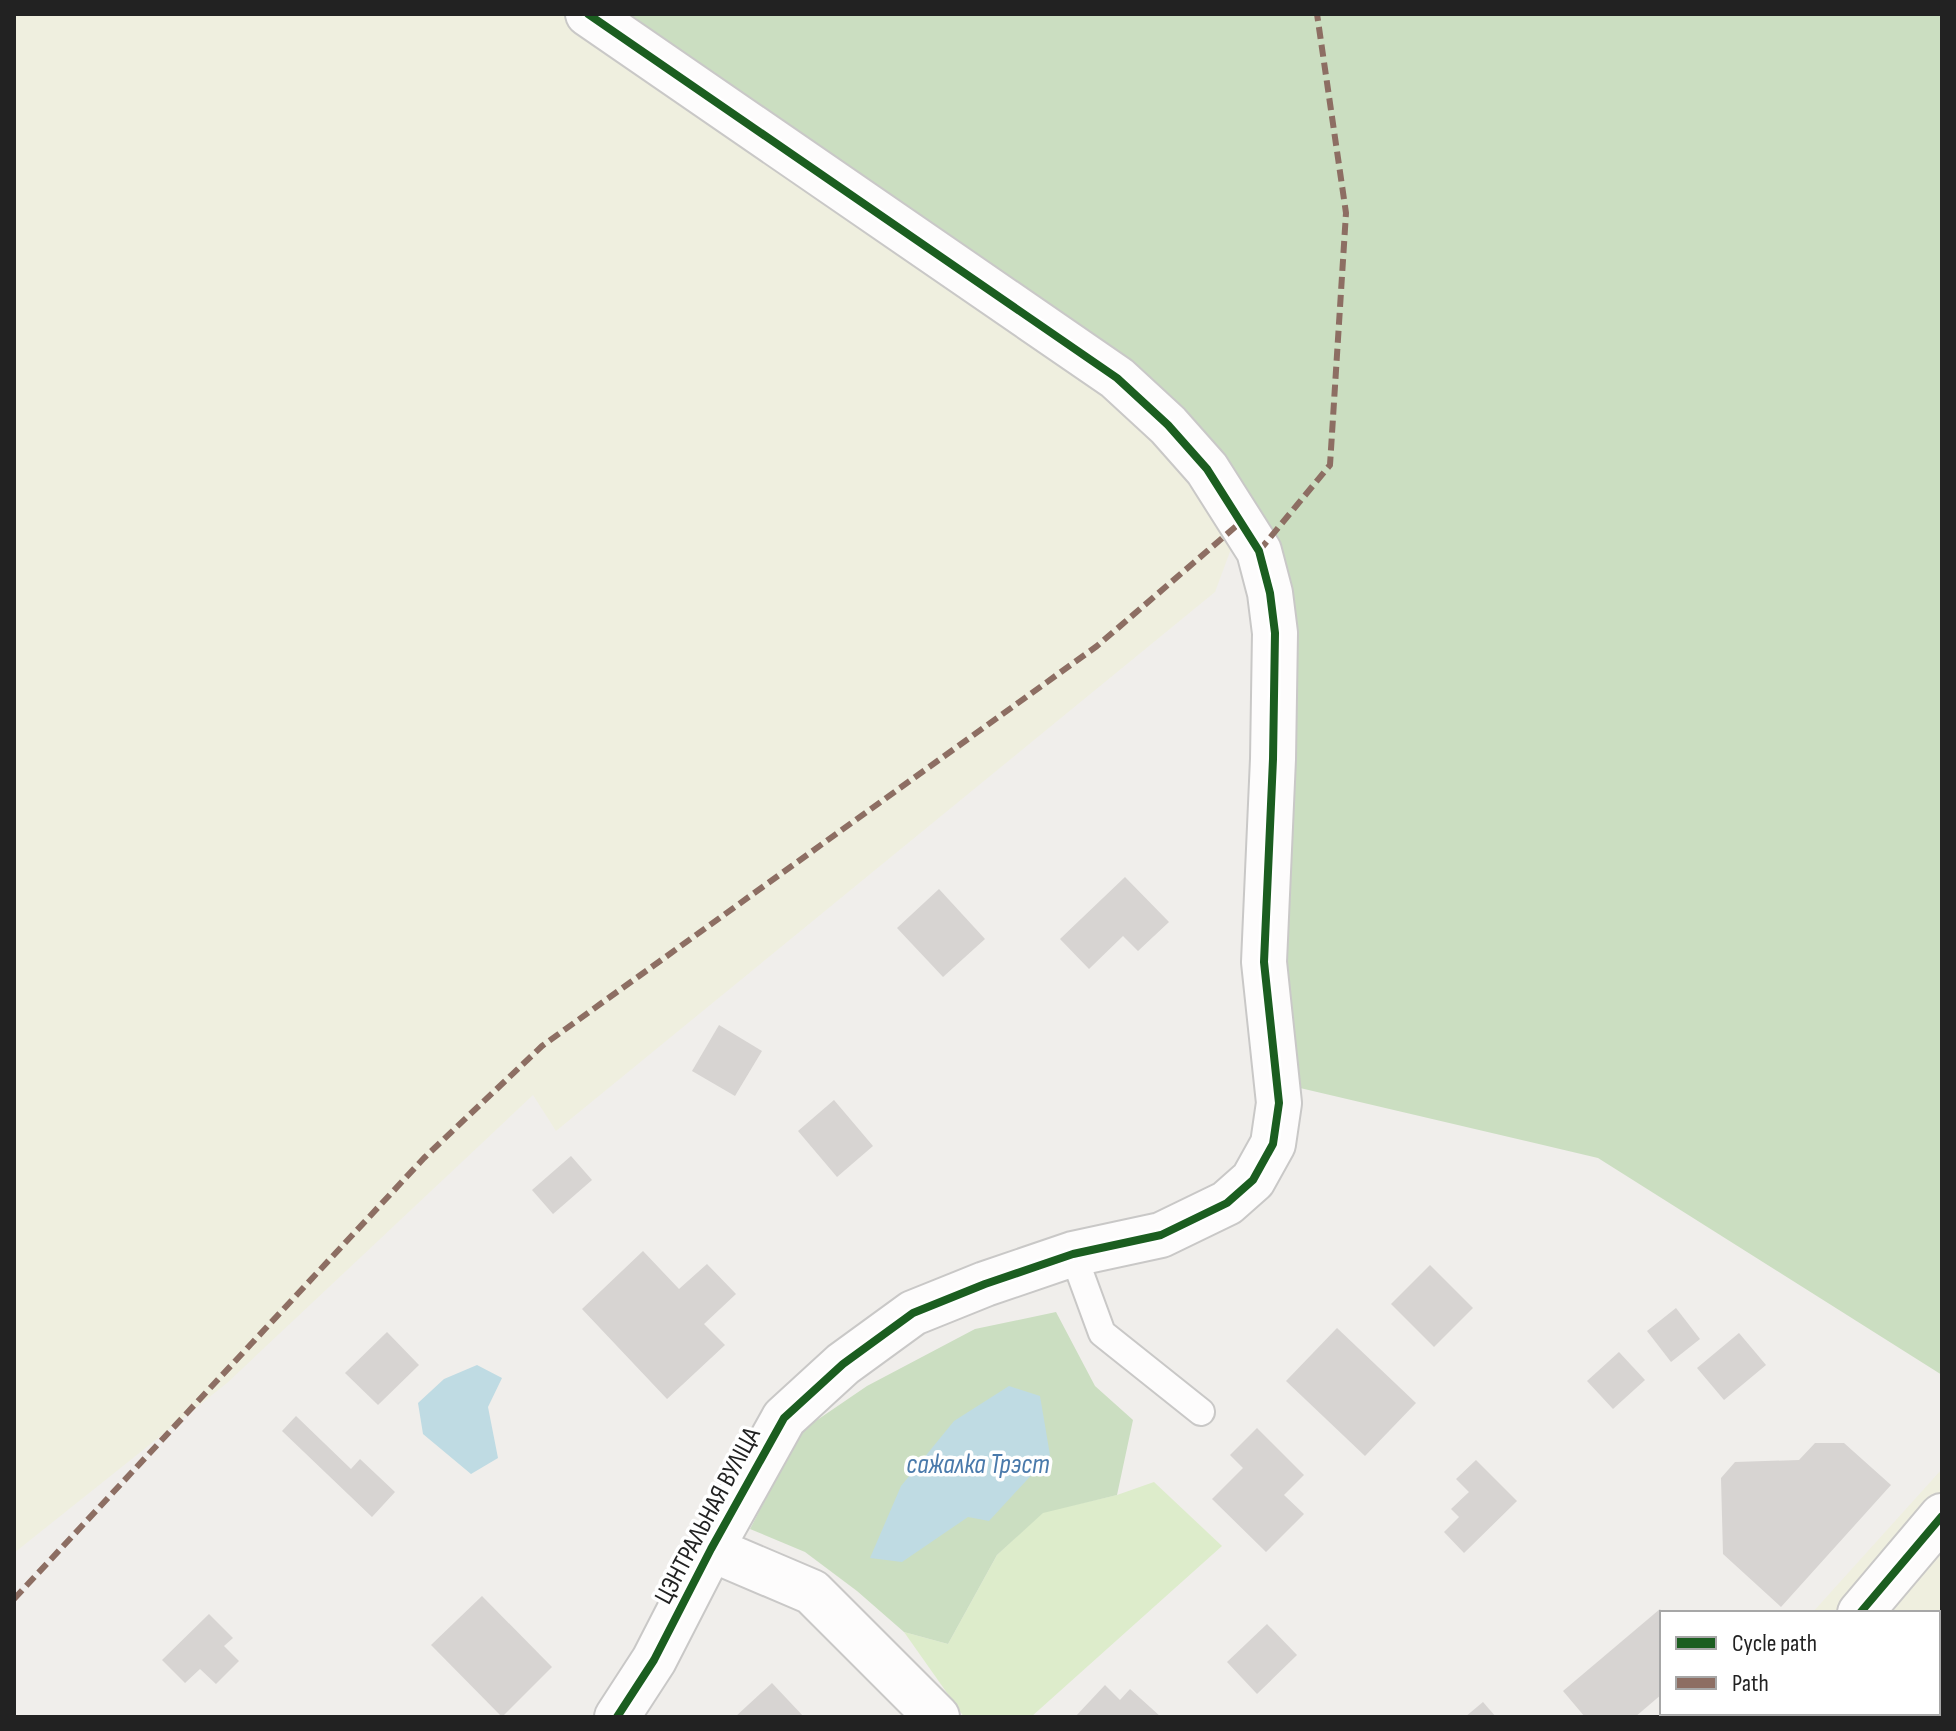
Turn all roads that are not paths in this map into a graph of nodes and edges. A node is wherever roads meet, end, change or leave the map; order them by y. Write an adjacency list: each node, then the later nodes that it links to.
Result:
1 (588, 14): 2 (street, ЦЭНТРАЛЬНАЯ ВУЛІЦА)
2 (1073, 1254): 3 (lane); 5 (street, ЦЭНТРАЛЬНАЯ ВУЛІЦА)
3 (1201, 1412)
4 (1942, 1516): 6 (street)
5 (711, 1549): 7 (street, ЦЭНТРАЛЬНАЯ ВУЛІЦА); 8 (street)
6 (1862, 1611)
7 (617, 1717)
8 (937, 1717)

